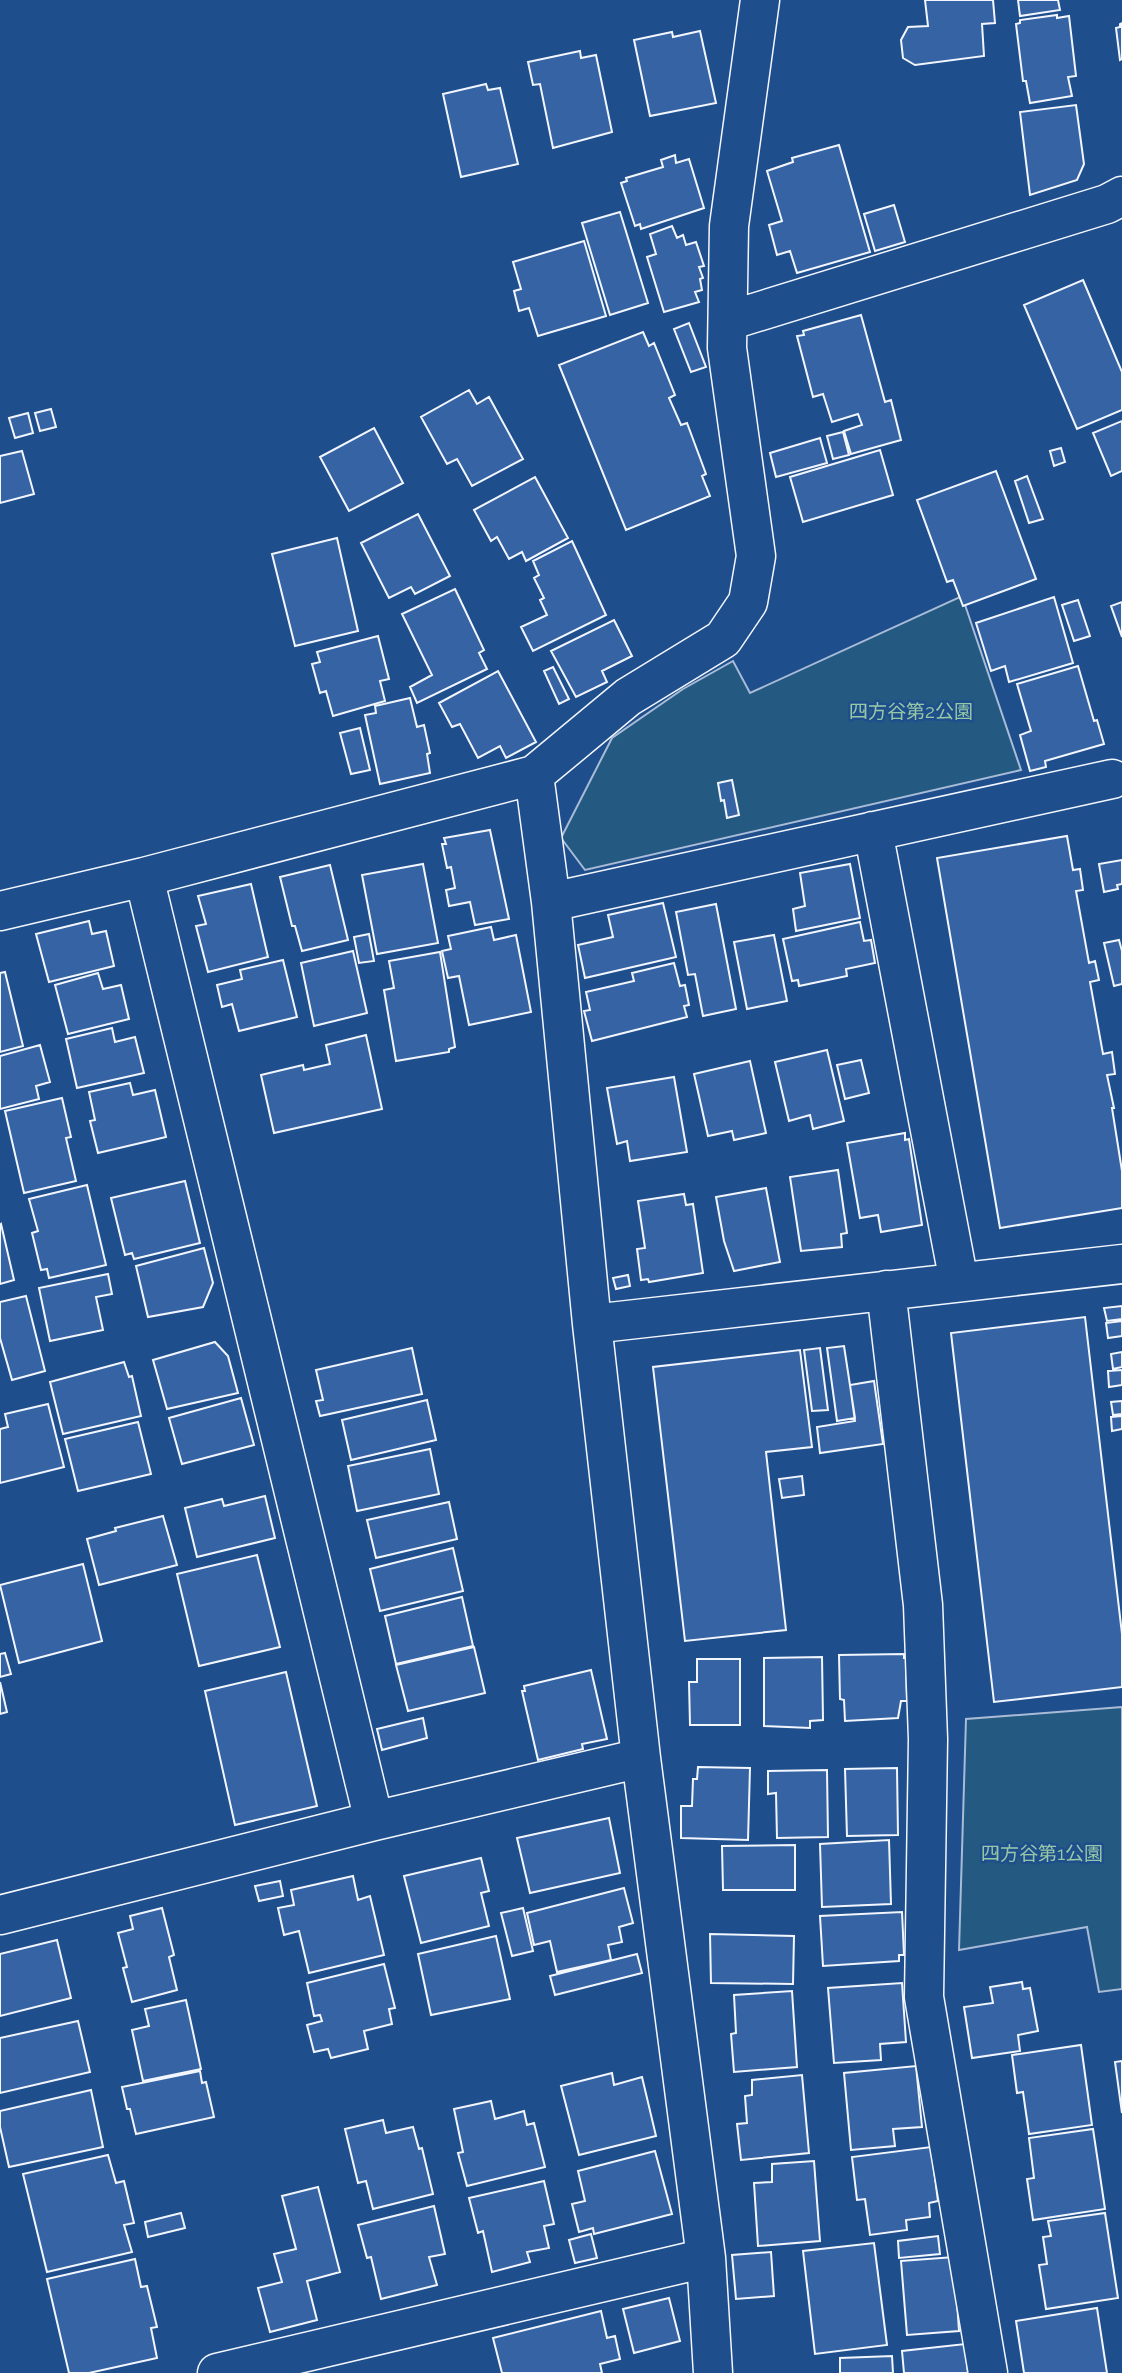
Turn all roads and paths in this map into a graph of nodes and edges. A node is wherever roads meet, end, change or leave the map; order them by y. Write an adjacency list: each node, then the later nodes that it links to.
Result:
1 (760, 0): 3 (street)
2 (1122, 196): 3 (street)
3 (728, 321): 4 (street)
4 (534, 775): 7 (street); 8 (street)
5 (1112, 779): 6 (street)
6 (873, 831): 8 (street); 11 (street)
7 (144, 877): 9 (street); 15 (street)
8 (551, 902): 13 (street)
9 (0, 911)
10 (1122, 1264): 11 (street)
11 (959, 1282): 12 (street)
12 (886, 1290): 13 (street); 20 (street)
13 (592, 1324): 14 (street)
14 (641, 1758): 15 (street); 17 (street)
15 (374, 1821): 16 (street)
16 (0, 1915)
17 (706, 2258): 18 (street); 19 (street)
18 (217, 2373)
19 (713, 2373)
20 (988, 2373)

